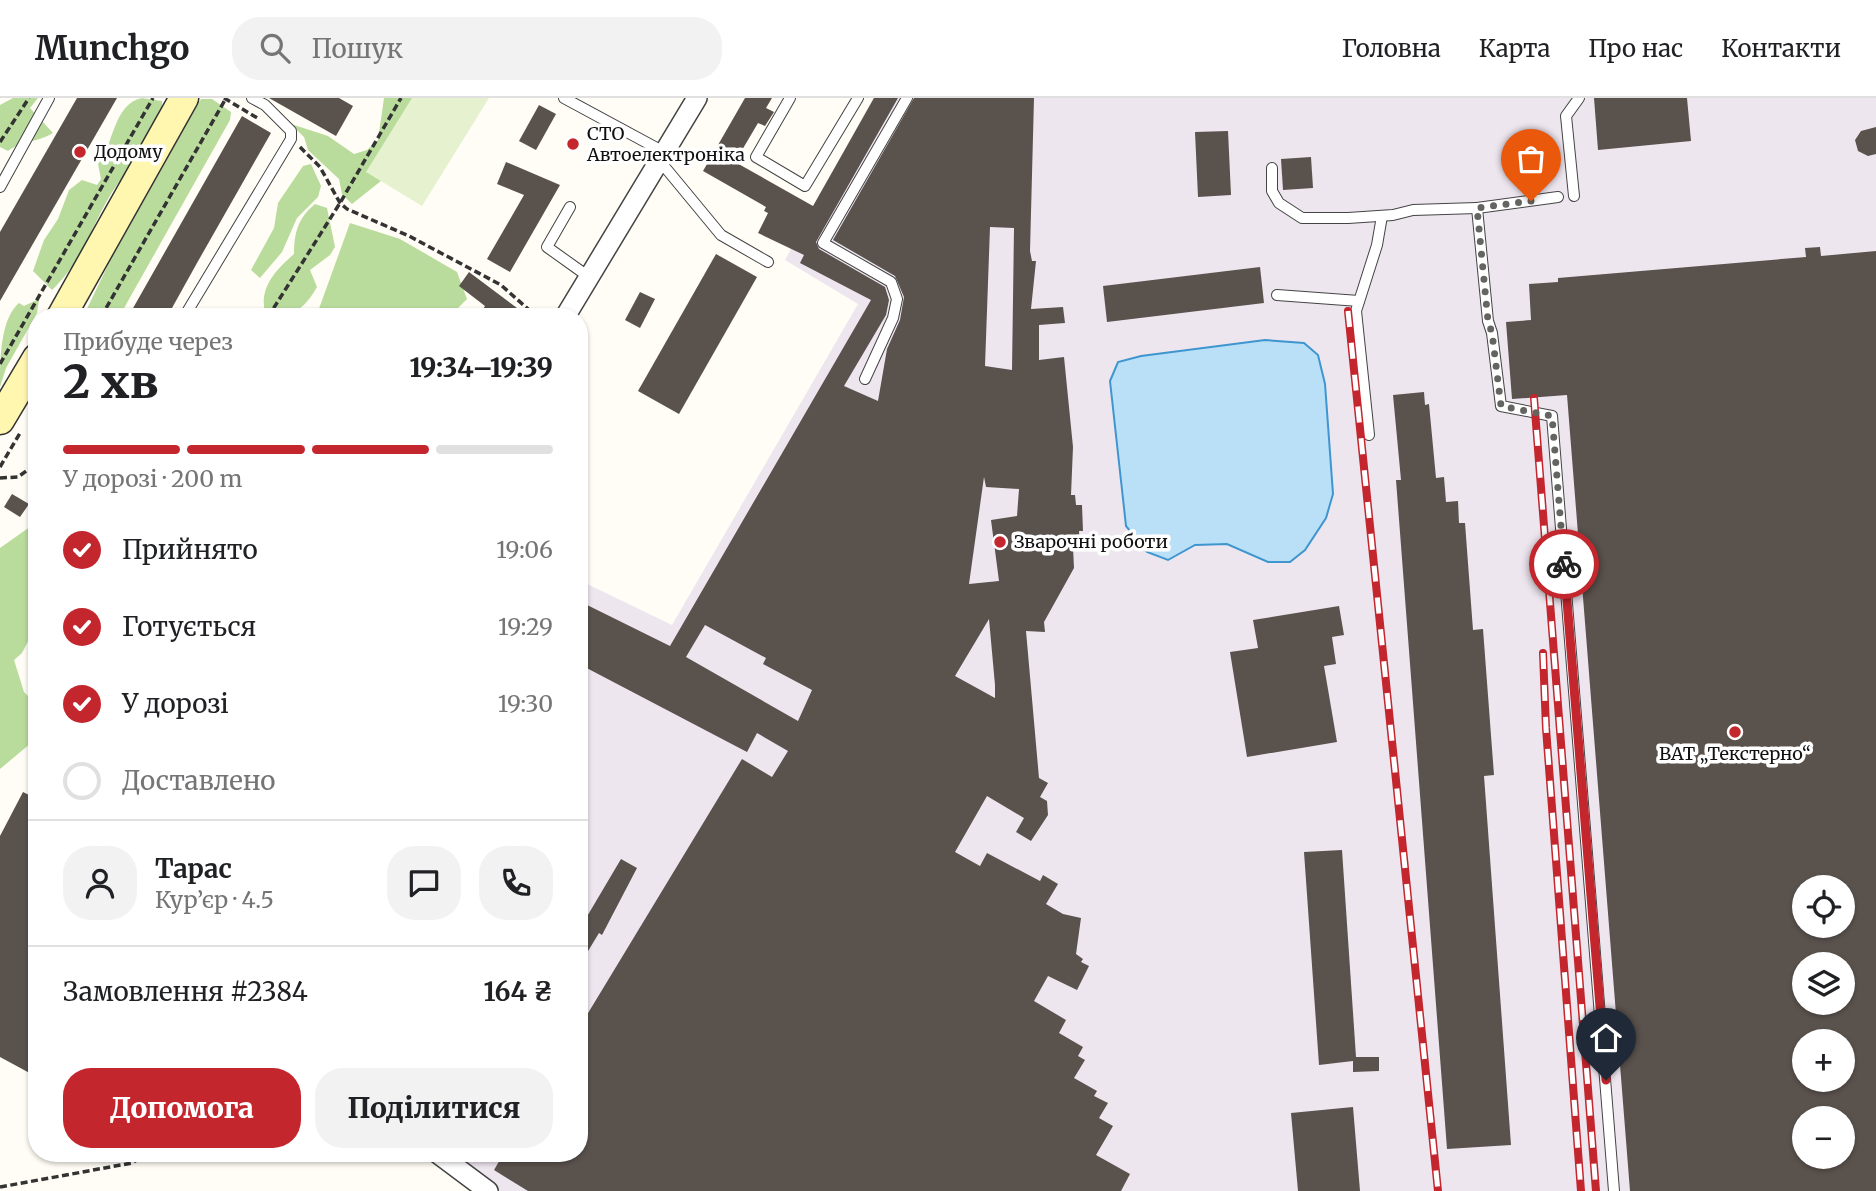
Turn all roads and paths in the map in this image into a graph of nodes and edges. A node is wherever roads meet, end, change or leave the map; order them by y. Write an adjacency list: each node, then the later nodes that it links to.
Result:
1 (29, 98): 14 (path)
2 (49, 98): 17 (lane)
3 (226, 98): 13 (path); 30 (path)
4 (252, 98): 13 (lane)
5 (401, 98): 20 (path)
6 (564, 98): 15 (lane)
7 (697, 98): 15 (street)
8 (790, 98): 9 (lane)
9 (858, 98)
10 (907, 98): 38 (lane)
11 (1578, 98): 18 (lane)
12 (172, 102): 28 (path); 29 (main road)
13 (290, 139): 20 (path); 31 (lane)
14 (0, 142)
15 (662, 156): 24 (lane); 25 (street)
16 (1272, 168): 23 (lane)
17 (0, 187)
18 (1574, 196)
19 (1558, 197): 22 (lane)
20 (340, 203): 32 (path); 33 (path)
21 (570, 207): 25 (lane)
22 (1477, 208): 23 (lane); 47 (lane)
23 (1382, 216): 27 (lane)
24 (768, 262)
25 (589, 277): 34 (street)
26 (1277, 295): 27 (lane)
27 (1359, 301): 40 (lane)
28 (37, 308)
29 (70, 308)
30 (106, 308)
31 (189, 308)
32 (274, 308)
33 (527, 308)
34 (570, 308)
35 (28, 321): 36 (path)
36 (0, 364)
37 (28, 373): 39 (main road)
38 (865, 379)
39 (0, 420)
40 (1369, 435)
41 (28, 470): 42 (path)
42 (0, 478)
43 (134, 1162): 45 (path)
44 (449, 1162): 46 (street)
45 (0, 1187)
46 (488, 1191)
47 (1615, 1191)

